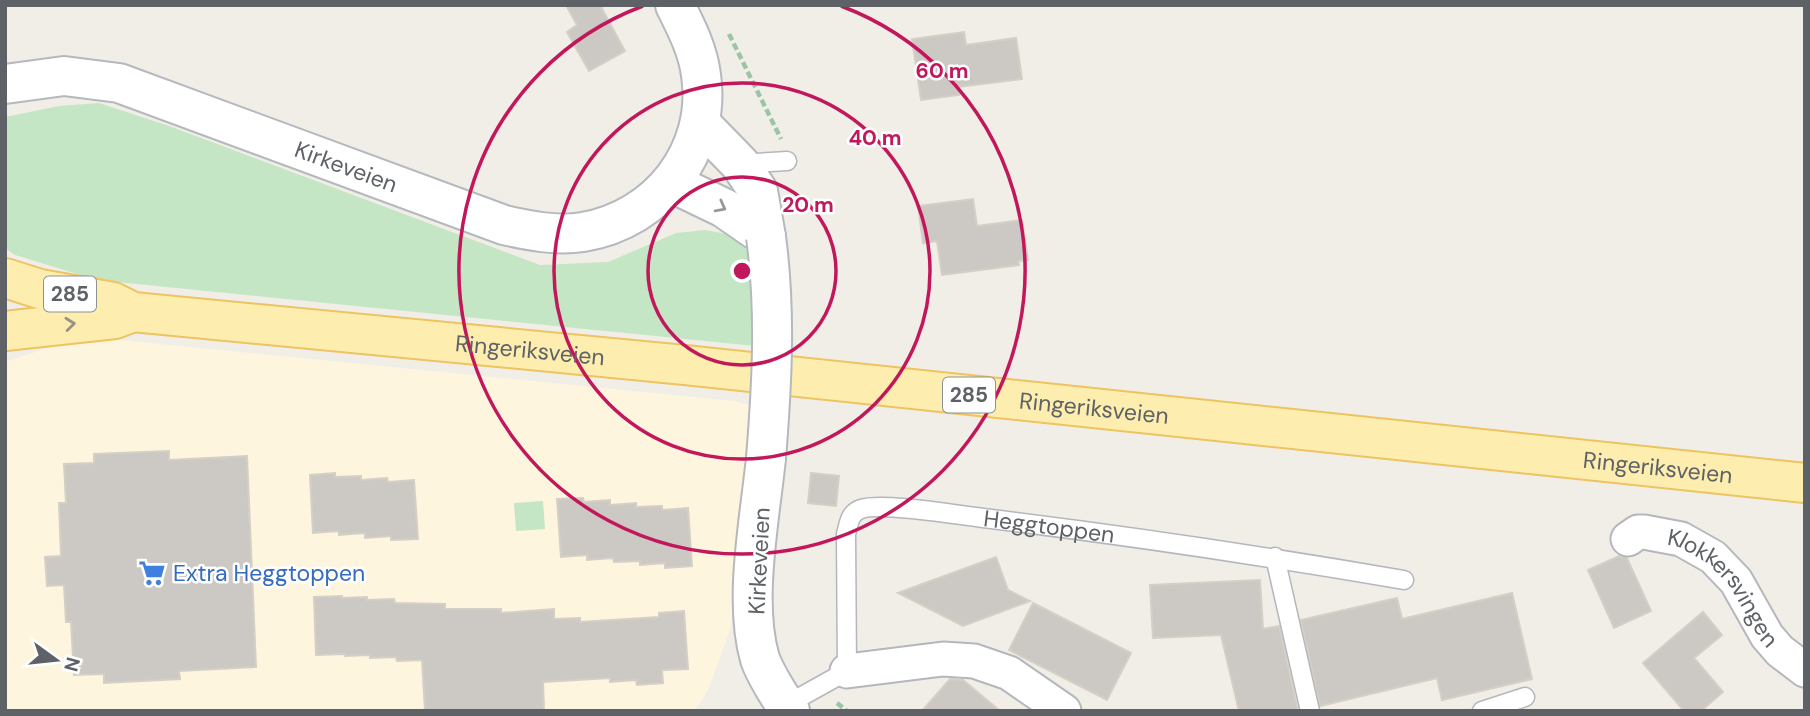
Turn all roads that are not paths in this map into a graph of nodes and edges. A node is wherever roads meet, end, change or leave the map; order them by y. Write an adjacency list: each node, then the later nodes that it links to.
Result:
1 (675, 5): 3 (main road, Kirkeveien)
2 (8, 87): 6 (main road, Kirkeveien)
3 (701, 124): 5 (main road, Kirkeveien); 6 (main road, Kirkeveien)
4 (787, 161): 5 (lane)
5 (740, 164): 7 (main road, Kirkeveien)
6 (672, 183): 7 (main road, one-way to 7)
7 (766, 237): 18 (main road, Kirkeveien, bridge)
8 (5, 278): 9 (main road, Ringeriksveien / 285)
9 (133, 312): 10 (main road, Ringeriksveien / 285, one-way to 9); 11 (main road, Ringeriksveien / 285)
10 (5, 331)
11 (1805, 483)
12 (1628, 539): 15 (street, Klokkersvingen)
13 (1275, 558): 14 (lane, Heggtoppen); 16 (lane, Heggtoppen); 20 (lane)
14 (1404, 580)
15 (1805, 670)
16 (847, 671): 18 (lane); 19 (street)
17 (1525, 697): 21 (lane)
18 (784, 709)
19 (1064, 711)
20 (1310, 711)
21 (1482, 711)

